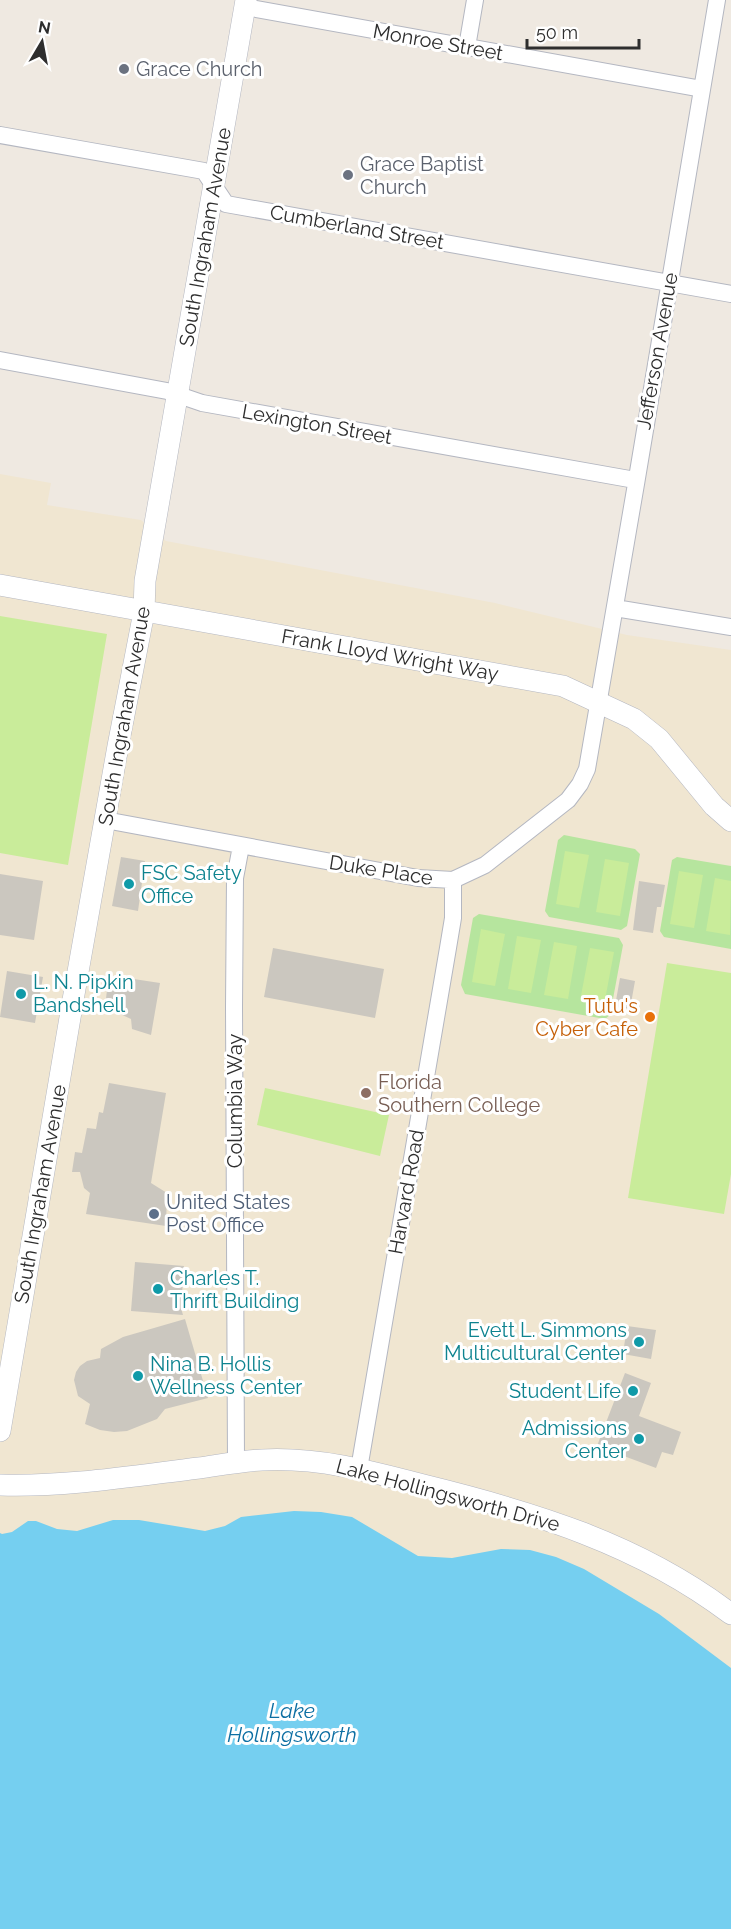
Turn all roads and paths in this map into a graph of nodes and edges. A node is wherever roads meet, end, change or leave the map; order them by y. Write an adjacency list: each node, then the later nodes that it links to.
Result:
1 (475, 0): 4 (street)
2 (717, 0): 5 (street, Jefferson Avenue)
3 (246, 4): 4 (street, Monroe Street); 7 (street, South Ingraham Avenue)
4 (467, 47): 5 (street, Monroe Street)
5 (702, 89): 8 (street, Jefferson Avenue)
6 (0, 135): 7 (street, Cumberland Street)
7 (214, 187): 8 (street, Cumberland Street); 11 (street, South Ingraham Avenue)
8 (669, 283): 9 (street, Cumberland Street); 12 (street, Jefferson Avenue)
9 (731, 294)
10 (0, 360): 11 (street, Lexington Street)
11 (178, 396): 12 (street, Lexington Street); 15 (street, South Ingraham Avenue)
12 (635, 480): 14 (street, Jefferson Avenue)
13 (0, 585): 15 (street, Frank Lloyd Wright Way)
14 (615, 608): 16 (street); 17 (street, Jefferson Avenue)
15 (144, 612): 17 (street, Frank Lloyd Wright Way); 18 (street, South Ingraham Avenue)
16 (731, 627)
17 (598, 703): 19 (street, Frank Lloyd Wright Way); 21 (street, Duke Place)
18 (105, 820): 20 (street, Duke Place); 22 (street, South Ingraham Avenue)
19 (731, 821)
20 (241, 846): 21 (street, Duke Place); 23 (street, Columbia Way)
21 (453, 880): 24 (street, Harvard Road)
22 (0, 1431)
23 (236, 1463): 24 (street, Lake Hollingsworth Drive); 25 (street, Lake Hollingsworth Drive)
24 (359, 1469): 26 (street, Lake Hollingsworth Drive)
25 (0, 1485)
26 (731, 1614)

